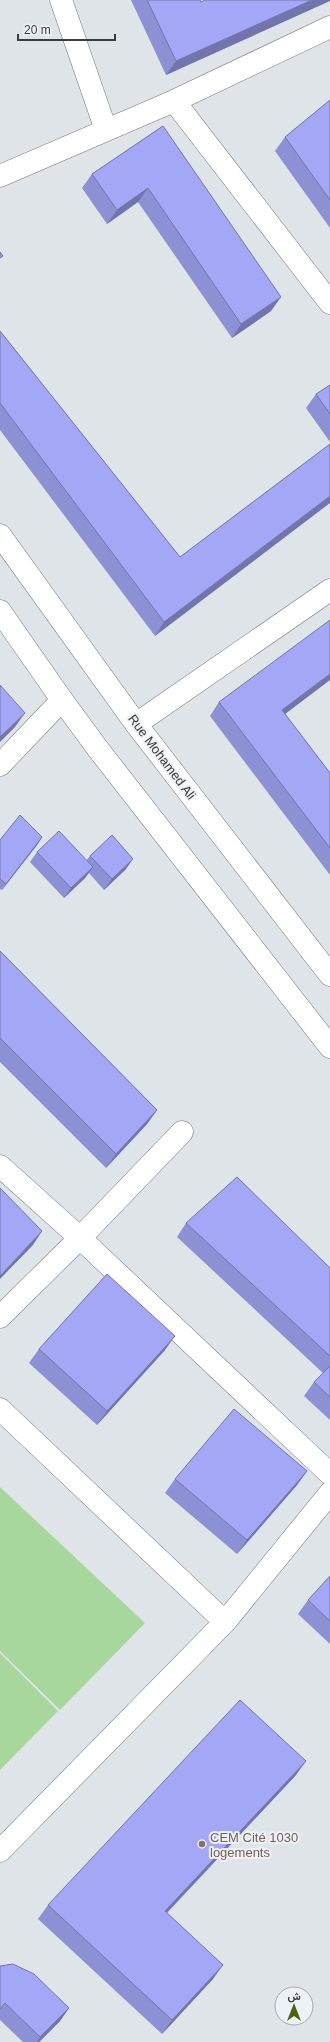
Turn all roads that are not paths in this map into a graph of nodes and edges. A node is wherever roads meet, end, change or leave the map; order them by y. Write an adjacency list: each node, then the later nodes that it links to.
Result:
1 (61, 0): 4 (street)
2 (330, 27): 3 (street)
3 (174, 101): 4 (street); 6 (street)
4 (106, 130): 5 (street)
5 (0, 176)
6 (330, 303)
7 (0, 535): 11 (street, Rue Mohamed Ali)
8 (330, 590): 11 (street)
9 (0, 611): 10 (street)
10 (62, 700): 12 (street); 14 (street)
11 (136, 724): 13 (street, Rue Mohamed Ali)
12 (0, 765)
13 (330, 975)
14 (330, 1047)
15 (182, 1132): 17 (street)
16 (0, 1166): 17 (street)
17 (80, 1238): 18 (street); 20 (street)
18 (0, 1317)
19 (0, 1409): 22 (street)
20 (330, 1474)
21 (330, 1494): 22 (street)
22 (225, 1622): 23 (street)
23 (0, 1851)

